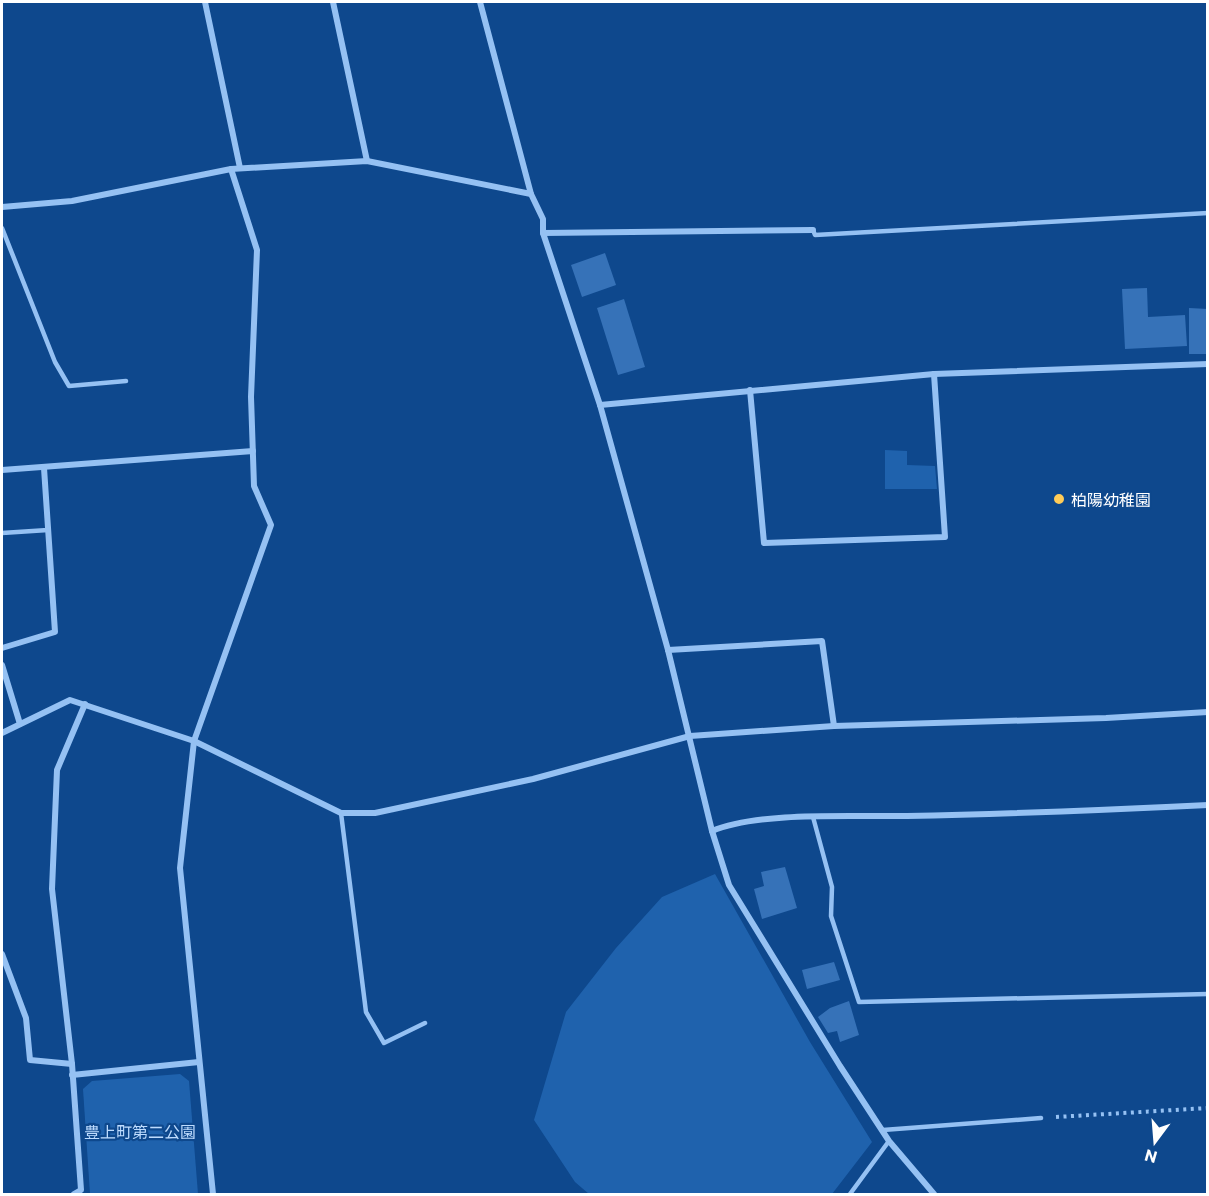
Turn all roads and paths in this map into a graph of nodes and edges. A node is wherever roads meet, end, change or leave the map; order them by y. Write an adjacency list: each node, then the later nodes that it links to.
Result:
1 (206, 2): 5 (street)
2 (333, 2): 4 (street)
3 (480, 2): 7 (street)
4 (367, 161): 5 (street); 7 (street)
5 (240, 168): 6 (street)
6 (231, 169): 8 (street); 18 (street)
7 (531, 194): 12 (street)
8 (2, 207)
9 (1208, 213): 11 (lane)
10 (2, 228): 15 (lane)
11 (813, 230): 12 (street)
12 (543, 233): 17 (street)
13 (1208, 364): 14 (street)
14 (934, 374): 16 (street); 16 (street)
15 (126, 381)
16 (750, 390): 17 (street)
17 (600, 405): 24 (street)
18 (253, 451): 19 (street); 32 (street)
19 (44, 468): 20 (street); 21 (street)
20 (2, 470)
21 (48, 530): 22 (lane); 23 (street)
22 (2, 533)
23 (2, 648)
24 (668, 650): 29 (street); 31 (street)
25 (2, 664): 28 (street)
26 (85, 704): 28 (street); 32 (street); 41 (street)
27 (1208, 712): 29 (street)
28 (21, 724): 30 (street)
29 (834, 726): 31 (street)
30 (2, 732)
31 (690, 736): 34 (street); 36 (street)
32 (194, 741): 34 (street); 40 (street)
33 (1208, 805): 35 (street)
34 (342, 813): 39 (lane)
35 (813, 817): 36 (street); 38 (lane)
36 (712, 831): 45 (street)
37 (2, 954): 41 (street)
38 (1208, 994)
39 (426, 1023)
40 (199, 1062): 42 (street); 48 (street)
41 (72, 1064): 42 (street)
42 (72, 1075): 47 (street)
43 (1208, 1108): 44 (path)
44 (1041, 1118): 45 (lane)
45 (883, 1130): 46 (street)
46 (889, 1141): 49 (lane); 50 (street)
47 (74, 1194)
48 (213, 1194)
49 (850, 1194)
50 (934, 1194)

